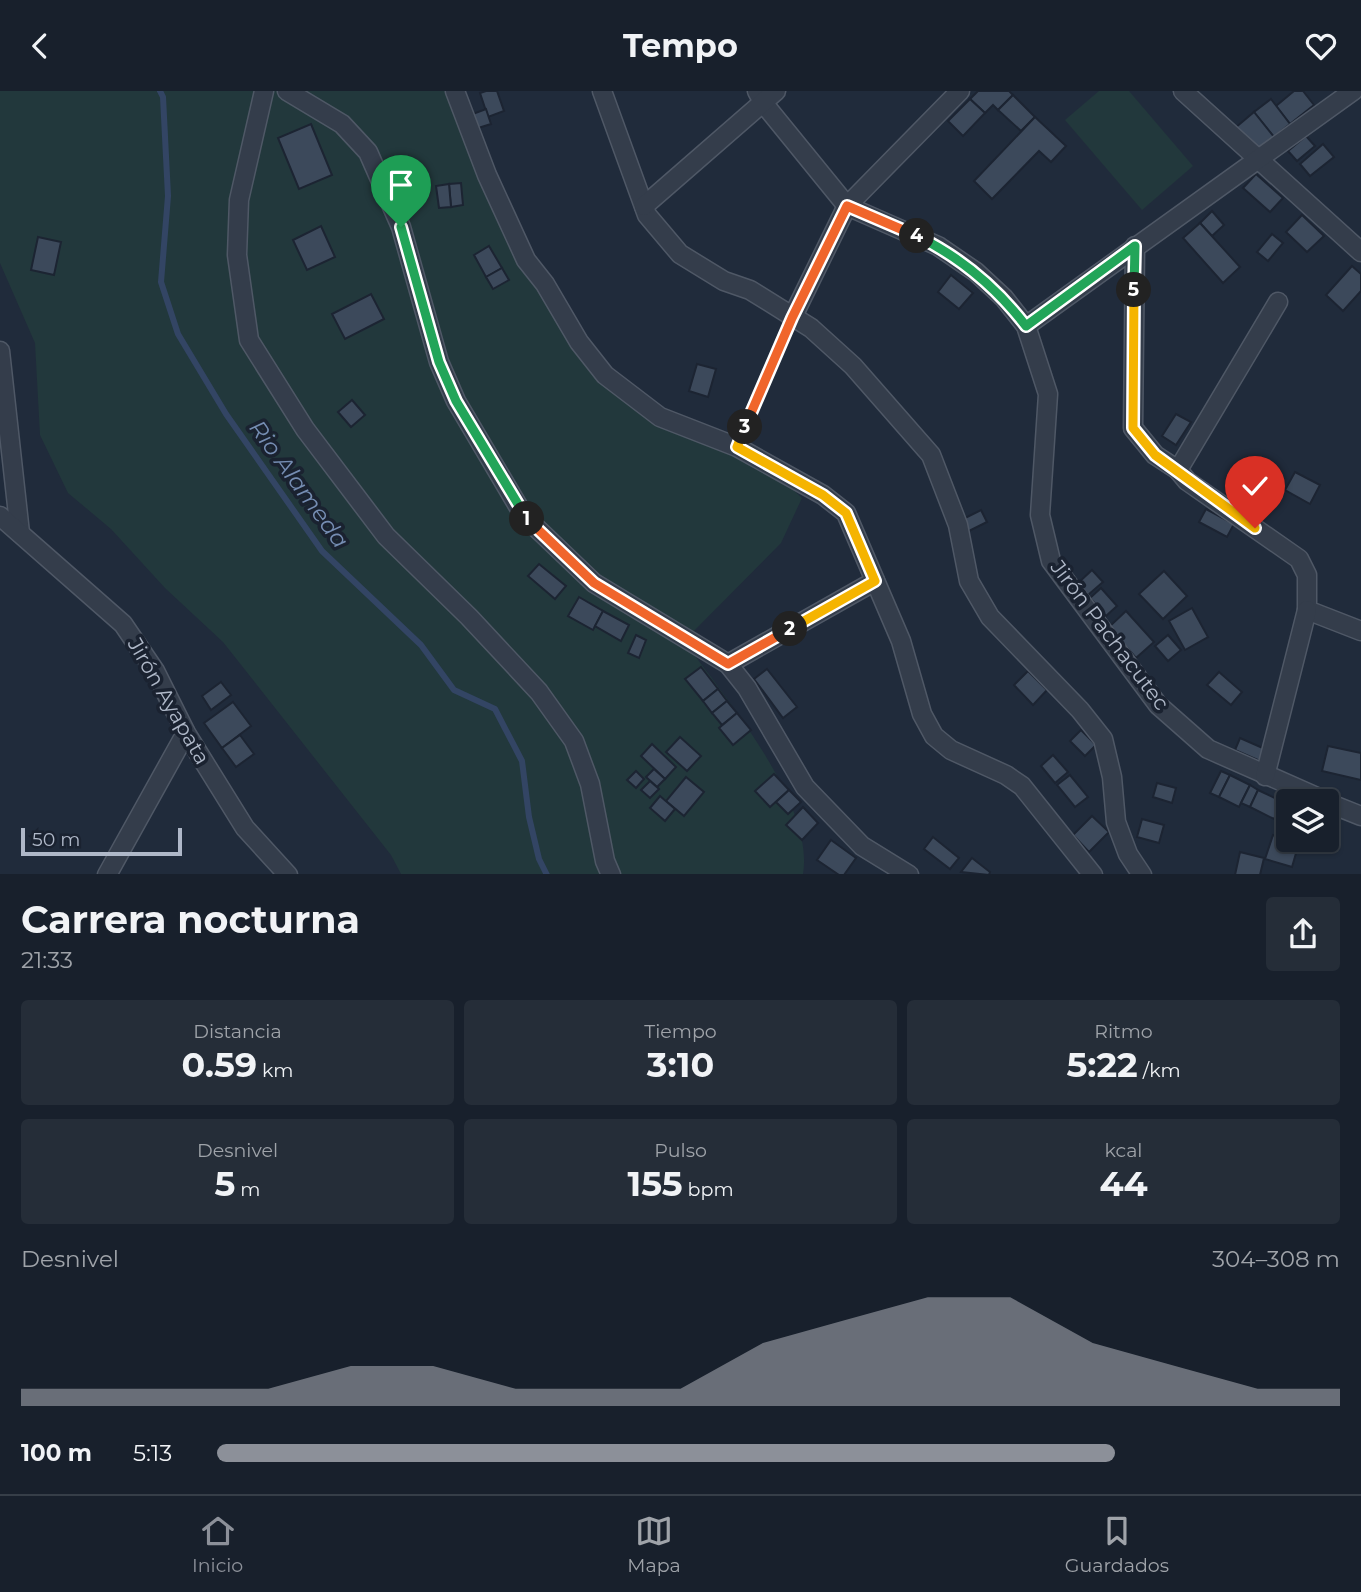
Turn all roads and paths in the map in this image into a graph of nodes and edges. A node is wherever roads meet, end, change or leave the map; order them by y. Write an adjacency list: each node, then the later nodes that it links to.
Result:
1 (264, 91): 33 (street)
2 (287, 91): 25 (street)
3 (455, 91): 18 (street)
4 (603, 91): 10 (street)
5 (960, 91): 11 (street)
6 (1184, 91): 9 (street)
7 (1353, 91): 9 (street)
8 (766, 95): 10 (street); 11 (street, Jirón Pachacutec)
9 (1257, 157): 12 (street); 13 (street)
10 (643, 206): 15 (street)
11 (847, 206): 15 (street); 16 (street, Jirón Pachacutec)
12 (1135, 246): 16 (street); 19 (street)
13 (1361, 252)
14 (1278, 302): 19 (street)
15 (792, 318): 18 (path); 36 (street)
16 (1026, 326): 27 (street, Jirón Pachacutec)
17 (0, 351): 21 (street)
18 (737, 447): 22 (street)
19 (1178, 470): 23 (street)
20 (0, 516): 21 (street, Jirón Ayapata)
21 (20, 533): 26 (street, Jirón Ayapata)
22 (875, 581): 25 (street); 35 (street)
23 (1307, 610): 24 (street); 27 (street)
24 (1361, 631)
25 (728, 664): 34 (street)
26 (186, 733): 31 (street); 32 (street, Jirón Ayapata)
27 (1265, 776): 28 (street, Jirón Pachacutec)
28 (1297, 789)
29 (1339, 807): 30 (street, Jirón Pachacutec)
30 (1361, 816)
31 (107, 874)
32 (288, 874)
33 (611, 874)
34 (909, 874)
35 (1093, 874)
36 (1142, 874)

